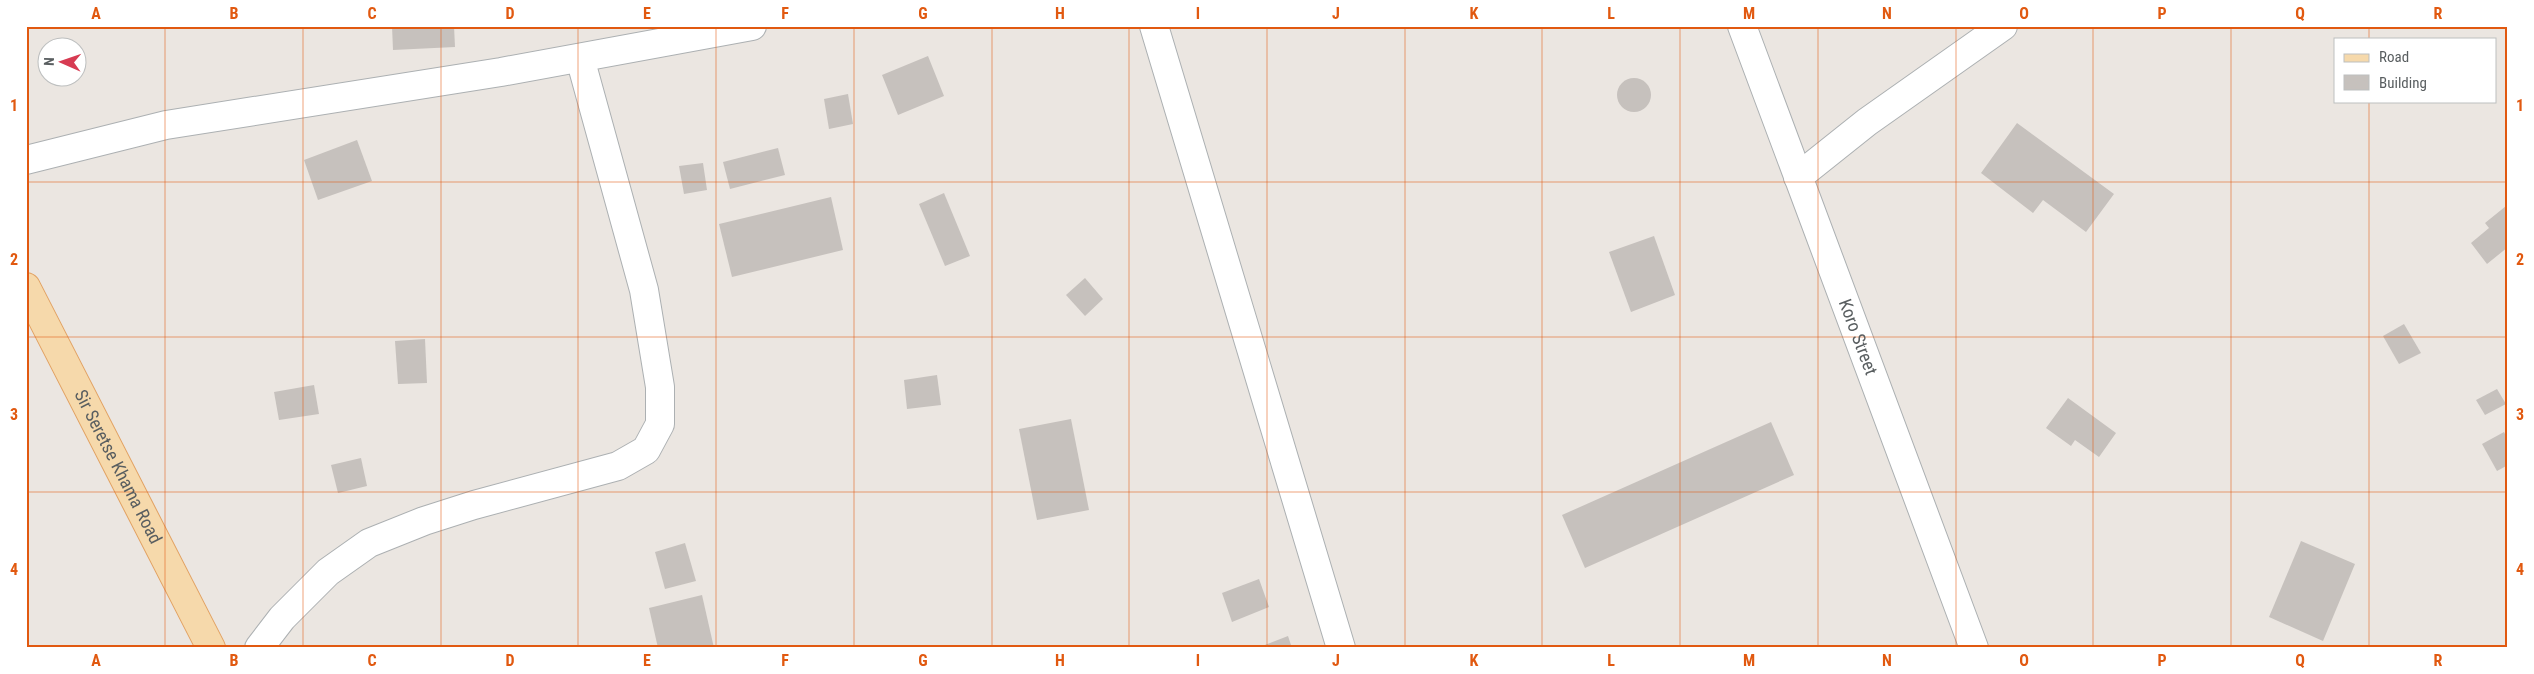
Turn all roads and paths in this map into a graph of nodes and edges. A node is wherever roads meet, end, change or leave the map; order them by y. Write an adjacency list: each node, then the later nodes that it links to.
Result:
1 (752, 26): 5 (street)
2 (1154, 26): 11 (street)
3 (1742, 26): 7 (street, Koro Street)
4 (2003, 26): 7 (street)
5 (580, 58): 6 (street); 10 (street)
6 (26, 160)
7 (1798, 178): 12 (street, Koro Street)
8 (26, 287): 9 (main road, Sir Seretse Khama Road)
9 (211, 648)
10 (259, 648)
11 (1340, 648)
12 (1974, 648)

